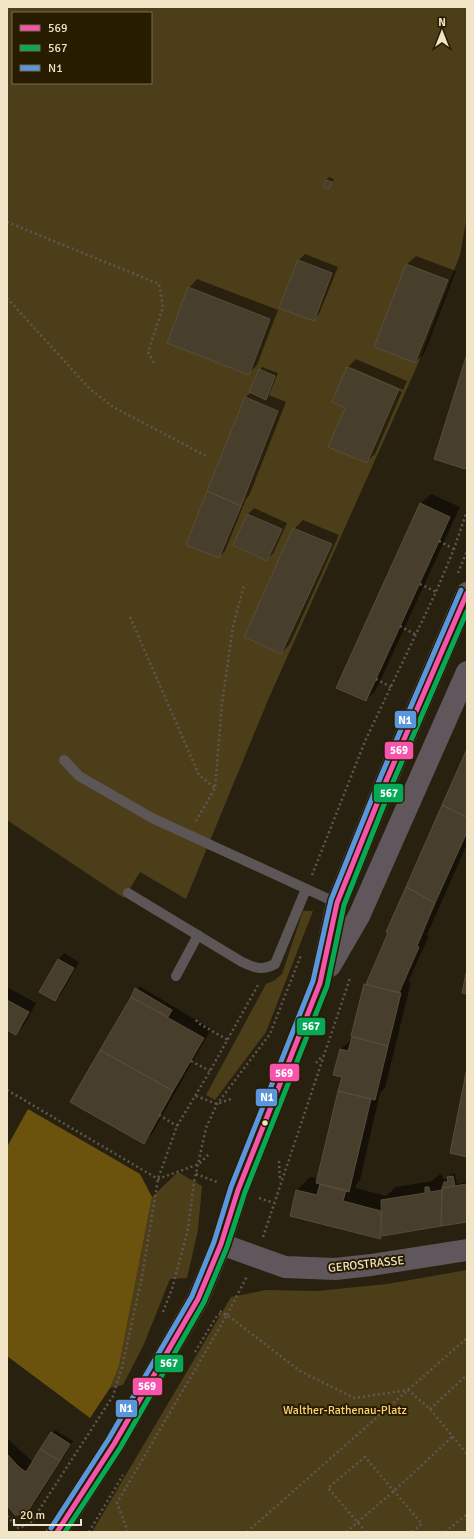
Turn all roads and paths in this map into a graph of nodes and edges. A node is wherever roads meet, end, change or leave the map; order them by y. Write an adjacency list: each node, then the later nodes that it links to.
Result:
1 (7, 222): 3 (path)
2 (7, 298): 4 (path)
3 (154, 364)
4 (208, 457)
5 (467, 511): 7 (path)
6 (439, 541): 7 (path)
7 (454, 549): 10 (path)
8 (420, 584): 10 (path)
9 (244, 585): 19 (path)
10 (436, 592): 14 (path)
11 (467, 593): 23 (main road)
12 (130, 618): 19 (path)
13 (400, 626): 14 (path)
14 (416, 635): 17 (path)
15 (467, 672): 29 (main road)
16 (376, 680): 17 (path)
17 (391, 687): 21 (path)
18 (64, 760): 20 (lane)
19 (215, 788): 20 (path)
20 (187, 835): 21 (lane)
21 (306, 889): 23 (lane); 26 (lane)
22 (128, 893): 24 (lane)
23 (336, 903): 29 (main road)
24 (198, 935): 26 (lane); 28 (lane)
25 (303, 950): 39 (path)
26 (267, 968): 31 (path)
27 (352, 971): 32 (path)
28 (176, 976)
29 (320, 983): 47 (main road)
30 (196, 1020): 31 (path)
31 (228, 1040): 35 (path)
32 (324, 1053): 34 (path); 46 (path)
33 (191, 1061): 35 (path)
34 (316, 1063)
35 (210, 1071): 37 (path)
36 (7, 1090): 45 (path)
37 (196, 1096): 39 (path); 41 (path)
38 (230, 1099): 39 (path)
39 (217, 1104): 44 (path)
40 (160, 1115): 41 (path)
41 (177, 1126): 45 (path)
42 (209, 1154): 44 (path)
43 (279, 1162): 46 (path)
44 (199, 1164): 45 (path); 52 (path)
45 (158, 1179): 62 (path)
46 (280, 1183): 49 (path)
47 (220, 1244): 49 (main road, GEROSTRASSE); 50 (main road)
48 (467, 1250): 49 (main road, GEROSTRASSE)
49 (257, 1256): 51 (path)
50 (198, 1299): 51 (path); 63 (main road)
51 (227, 1315): 55 (path); 64 (path)
52 (160, 1318)
53 (467, 1338): 55 (path)
54 (467, 1375): 56 (path)
55 (408, 1390): 56 (path); 65 (path)
56 (430, 1409): 57 (path)
57 (452, 1437): 58 (path); 59 (path)
58 (467, 1454)
59 (394, 1491): 61 (path); 61 (path); 68 (path)
60 (467, 1514): 69 (path)
61 (357, 1522): 66 (path); 67 (path)
62 (18, 1527)
63 (57, 1532)
64 (128, 1532)
65 (247, 1532)
66 (346, 1532)
67 (366, 1532)
68 (412, 1532)
69 (446, 1532)

